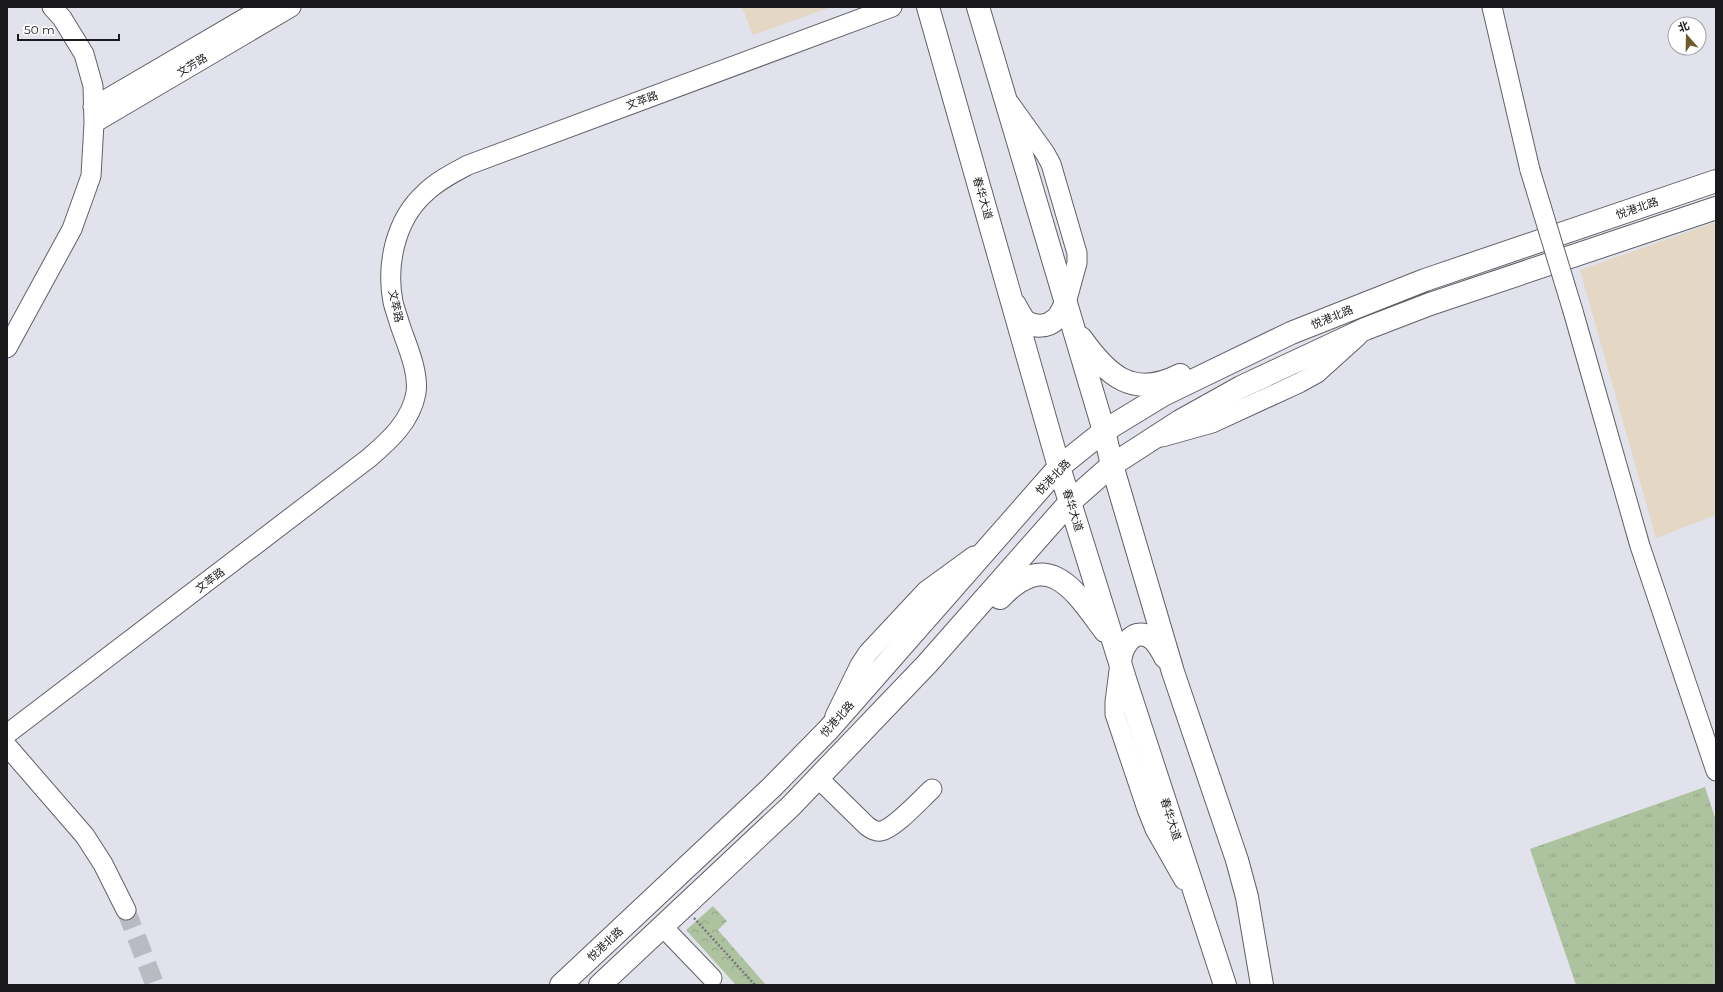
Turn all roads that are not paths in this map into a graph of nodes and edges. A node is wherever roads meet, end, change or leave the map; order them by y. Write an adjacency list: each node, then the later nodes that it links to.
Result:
1 (52, 7): 8 (street)
2 (264, 7): 8 (street, 文芳路)
3 (291, 7): 8 (street, 文芳路)
4 (892, 7): 23 (street, 文萃路)
5 (928, 7): 11 (main road, 春华大道)
6 (978, 7): 12 (main road)
7 (1492, 7): 25 (street, bridge)
8 (94, 115): 15 (street)
9 (1716, 181): 14 (main road, 悦港北路)
10 (1716, 208): 17 (main road)
11 (1012, 300): 12 (main road); 18 (main road, 春华大道)
12 (1066, 303): 13 (main road)
13 (1073, 328): 14 (main road); 16 (main road)
14 (1291, 333): 16 (main road, 悦港北路)
15 (7, 348)
16 (1104, 431): 17 (main road); 18 (main road, 悦港北路)
17 (1112, 466): 19 (main road); 22 (main road)
18 (1059, 467): 19 (main road, 春华大道); 31 (main road, 悦港北路)
19 (1070, 502): 20 (main road, 春华大道); 21 (main road)
20 (1117, 653): 21 (main road); 22 (main road); 33 (main road, 春华大道)
21 (927, 664): 26 (main road)
22 (1174, 672): 34 (main road)
23 (7, 734)
24 (7, 746): 28 (street)
25 (1716, 771)
26 (818, 778): 27 (street); 29 (main road)
27 (932, 789)
28 (126, 910)
29 (662, 926): 30 (street); 32 (main road)
30 (712, 978)
31 (561, 985)
32 (600, 985)
33 (1225, 985)
34 (1262, 985)

